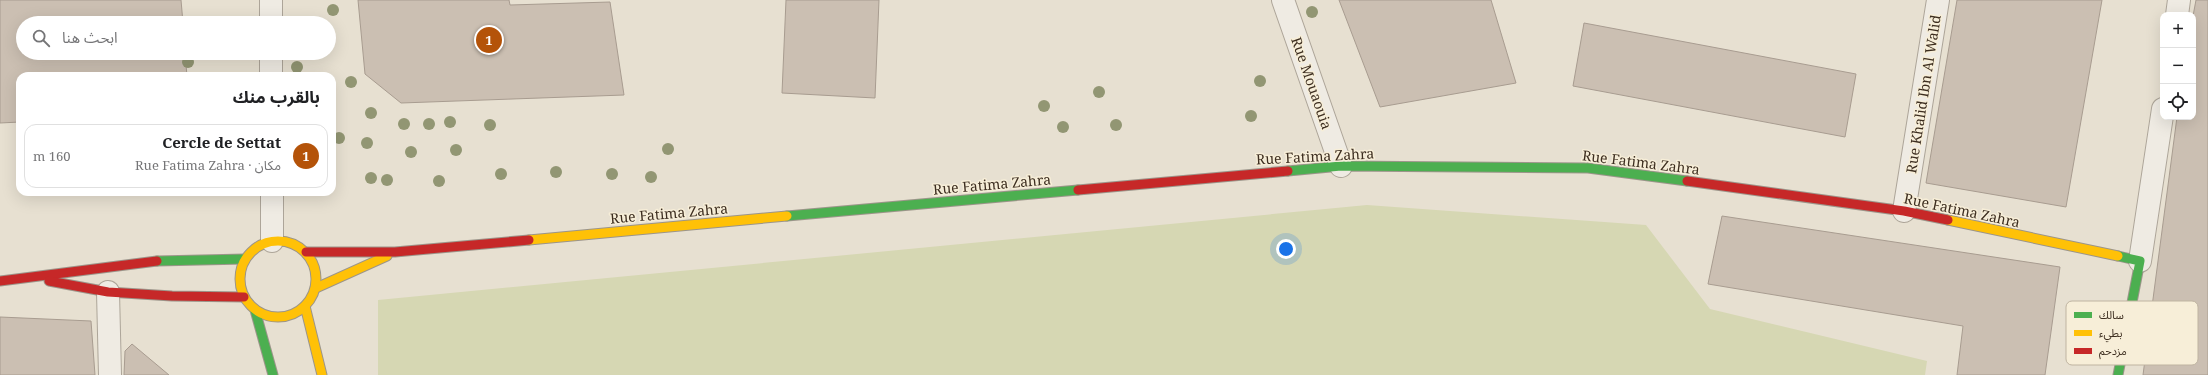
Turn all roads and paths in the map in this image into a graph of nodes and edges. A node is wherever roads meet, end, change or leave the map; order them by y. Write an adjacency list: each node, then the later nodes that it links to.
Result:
1 (271, 0): 6 (street)
2 (1283, 0): 10 (street, Rue Mouaouia)
3 (1938, 0): 12 (street, Rue Khalid Ibn Al Walid)
4 (2179, 0): 5 (street)
5 (2177, 12)
6 (271, 16)
7 (271, 60): 8 (street)
8 (271, 72)
9 (2161, 120): 17 (street)
10 (1341, 166): 12 (street, Rue Fatima Zahra); 15 (street, Rue Fatima Zahra)
11 (272, 196): 13 (street)
12 (1904, 211): 17 (street, Rue Fatima Zahra)
13 (272, 241): 14 (street); 16 (street)
14 (306, 252): 15 (street, Rue Fatima Zahra); 20 (street)
15 (395, 252): 20 (street, Rue Fatima Zahra)
16 (245, 259): 18 (street); 22 (street)
17 (2140, 261): 23 (street)
18 (30, 278): 19 (street); 21 (street)
19 (0, 281)
20 (316, 288): 24 (street)
21 (108, 292): 22 (street); 27 (street)
22 (244, 297): 25 (street)
23 (2132, 301)
24 (305, 306): 25 (street); 29 (street)
25 (255, 310): 28 (street)
26 (2120, 365): 30 (street)
27 (110, 375)
28 (273, 375)
29 (322, 375)
30 (2118, 375)

